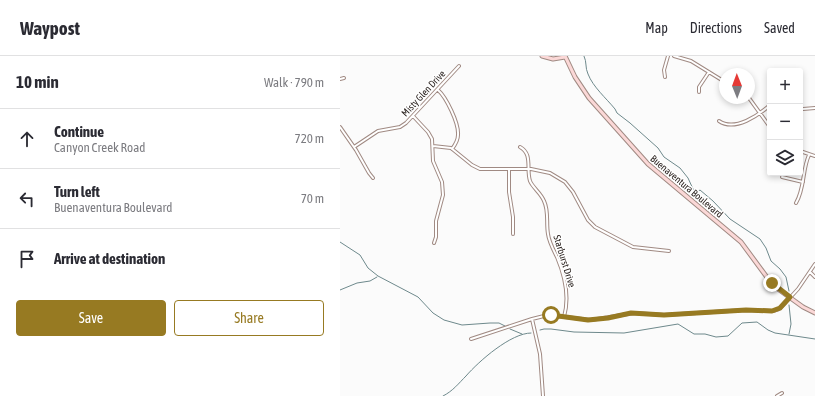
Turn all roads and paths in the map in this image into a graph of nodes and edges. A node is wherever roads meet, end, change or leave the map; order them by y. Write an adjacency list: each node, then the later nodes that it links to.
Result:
1 (542, 56): 2 (main road)
2 (565, 56): 41 (main road, Buenaventura Boulevard)
3 (668, 56): 7 (street)
4 (674, 56): 6 (street)
5 (459, 66): 11 (street, Misty Glen Drive)
6 (709, 72): 9 (street); 12 (street)
7 (665, 77)
8 (344, 78): 10 (street)
9 (719, 78)
10 (340, 79)
11 (438, 90): 18 (street, Misty Glen Drive); 25 (street)
12 (699, 92)
13 (753, 104): 17 (street)
14 (767, 107): 17 (street)
15 (815, 108): 16 (street)
16 (803, 109)
17 (760, 113): 19 (street); 20 (street)
18 (413, 116): 22 (street); 23 (street, Misty Glen Drive)
19 (719, 121)
20 (767, 123)
21 (340, 127): 23 (street)
22 (433, 146): 25 (street); 36 (street)
23 (354, 147): 32 (street)
24 (520, 147): 30 (street, Starburst Drive)
25 (452, 149): 29 (street)
26 (803, 152): 27 (street)
27 (809, 155): 28 (street); 33 (street)
28 (815, 156)
29 (509, 169): 30 (street); 35 (street)
30 (529, 169): 37 (street); 43 (street, Starburst Drive)
31 (782, 177): 33 (street)
32 (373, 178)
33 (803, 182): 34 (street)
34 (796, 203)
35 (513, 234)
36 (434, 243)
37 (669, 251)
38 (815, 264): 39 (street)
39 (810, 272): 40 (street); 41 (street)
40 (815, 277)
41 (790, 297): 42 (main road, Buenaventura Boulevard); 43 (street)
42 (815, 313)
43 (564, 317): 44 (street)
44 (532, 319): 45 (street); 47 (street)
45 (471, 339)
46 (782, 393): 48 (street)
47 (543, 396)
48 (777, 396)

